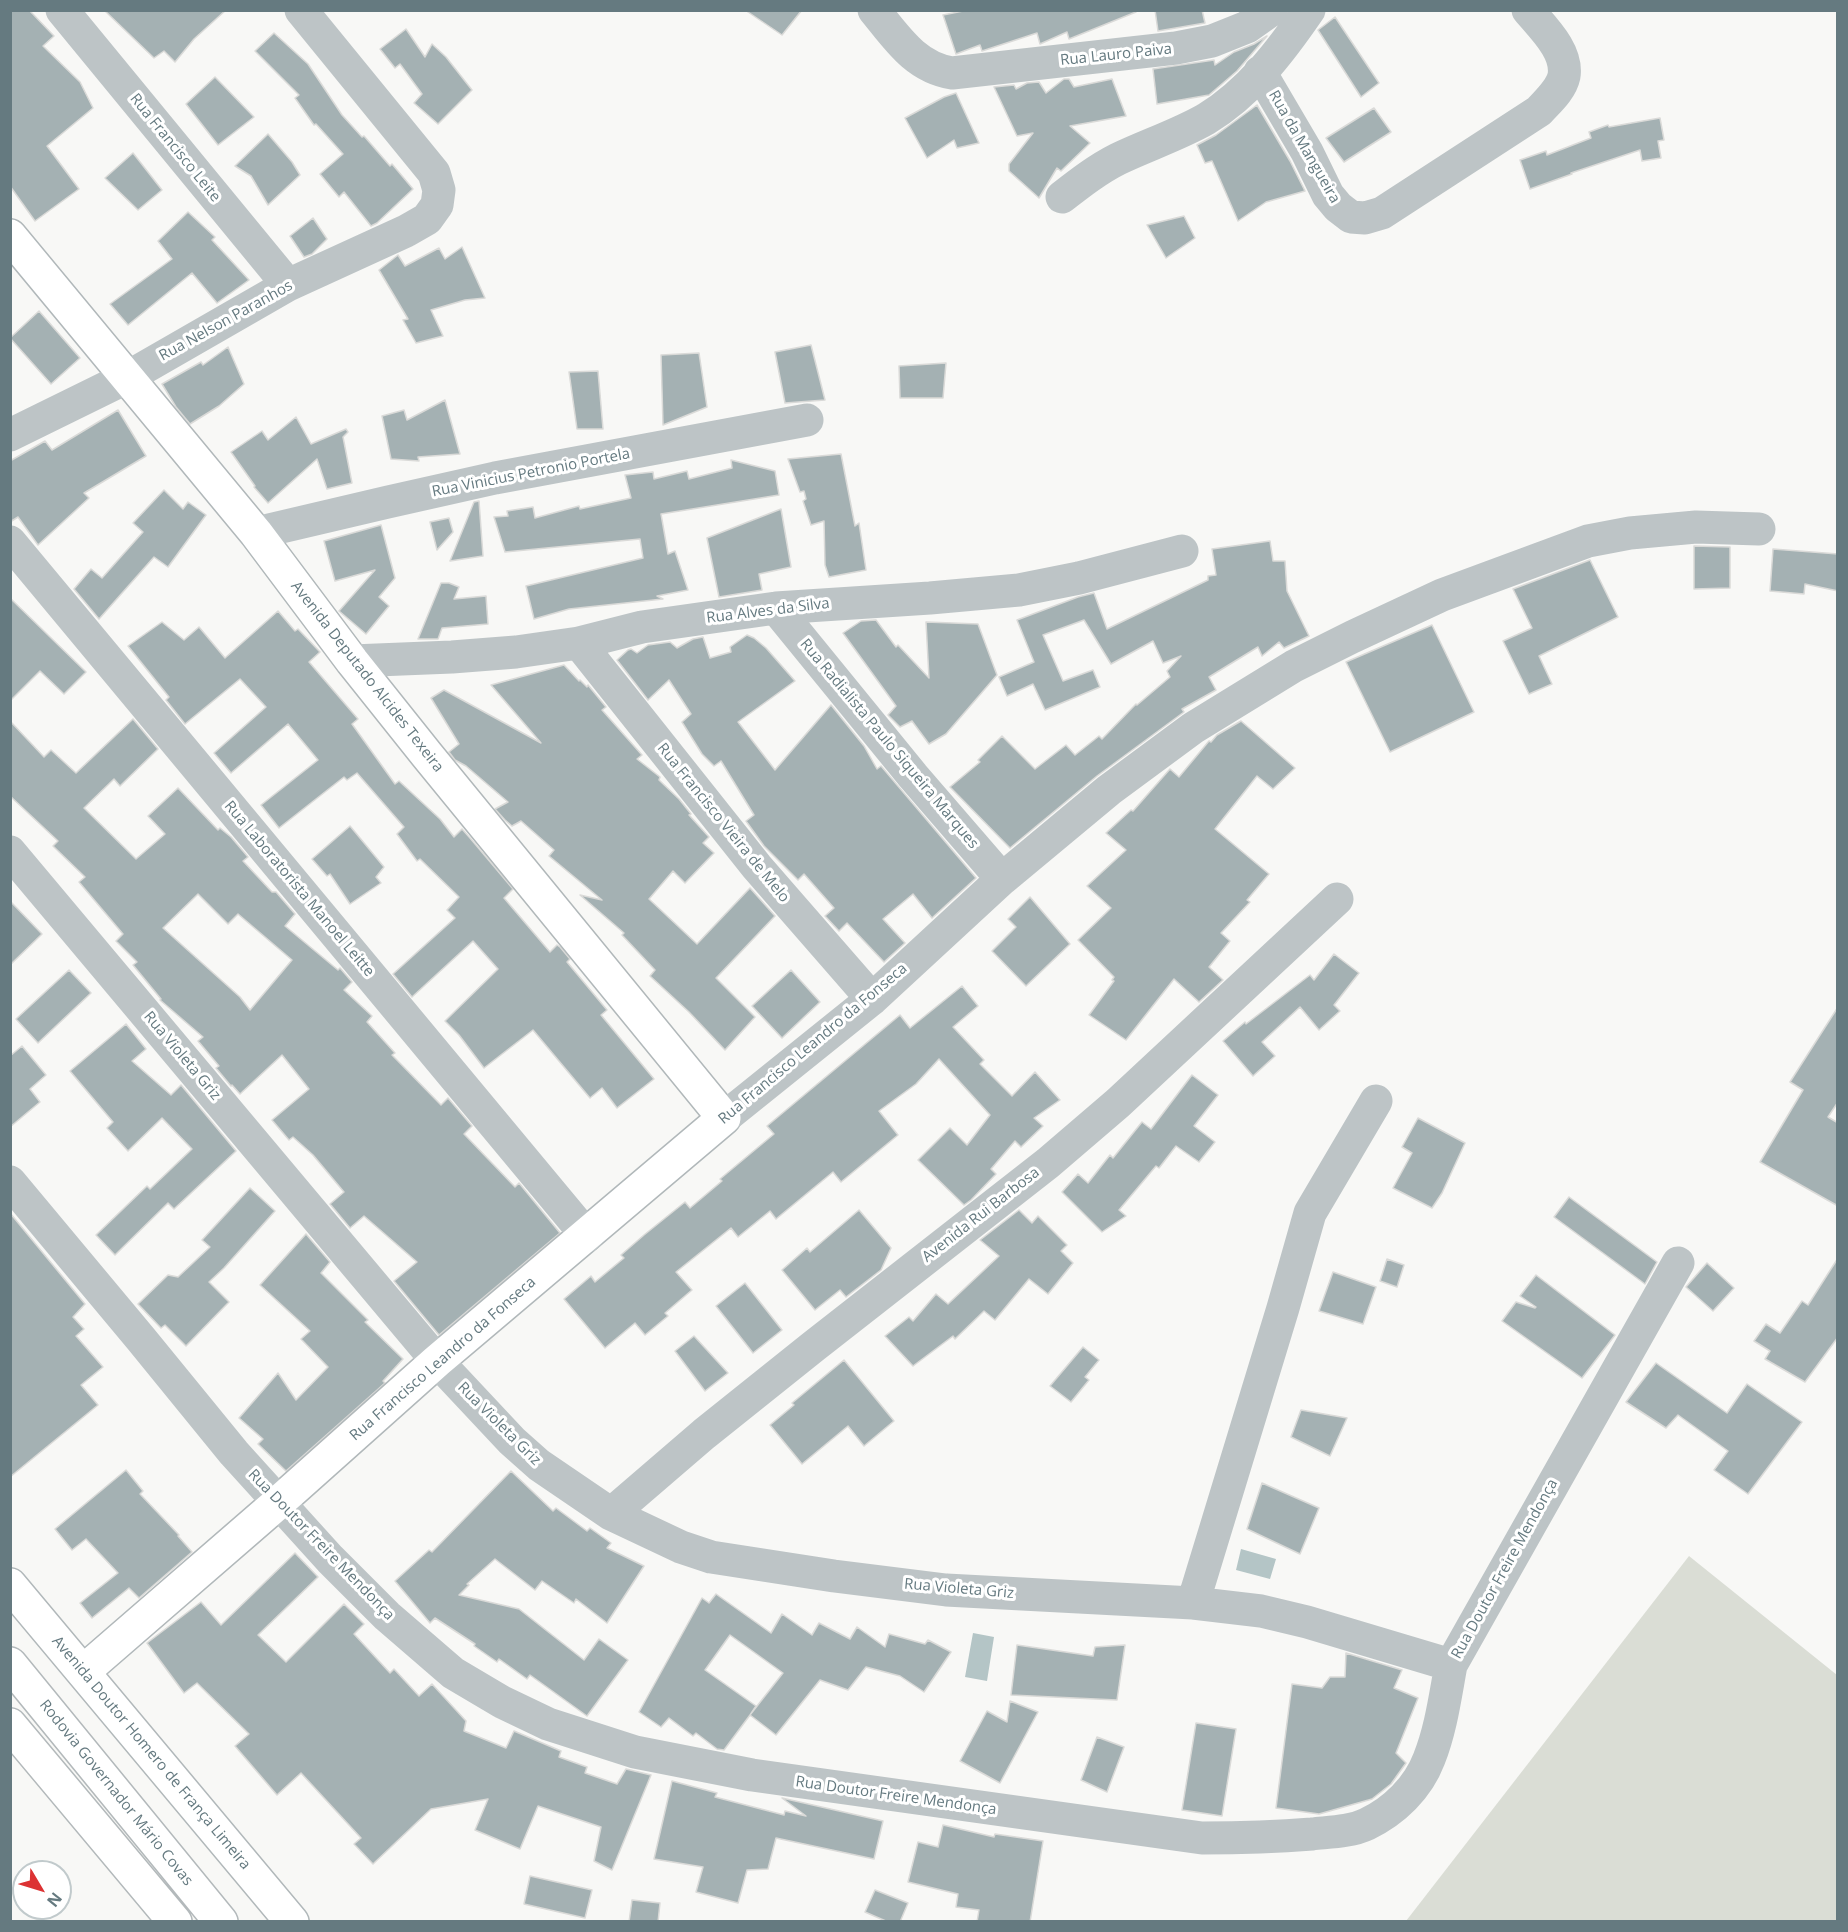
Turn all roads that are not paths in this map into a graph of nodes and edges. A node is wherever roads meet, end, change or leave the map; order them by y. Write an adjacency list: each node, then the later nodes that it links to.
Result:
1 (62, 10): 10 (street, Rua Francisco Leite)
2 (301, 10): 10 (street, Rua Nelson Paranhos)
3 (874, 10): 4 (street, Rua Lauro Paiva)
4 (1271, 10)
5 (1309, 10): 7 (street)
6 (1528, 10): 7 (street, Rua da Mangueira)
7 (1260, 72): 8 (street)
8 (1062, 197)
9 (10, 236): 11 (main road, Avenida Deputado Alcides Texeira)
10 (288, 285): 11 (street, Rua Nelson Paranhos)
11 (128, 377): 13 (street, Rua Nelson Paranhos); 15 (main road, Avenida Deputado Alcides Texeira)
12 (807, 420): 15 (street, Rua Vinicius Petronio Portela)
13 (10, 435)
14 (1760, 529): 22 (street, Rua Francisco Leandro da Fonseca)
15 (256, 533): 20 (main road, Avenida Deputado Alcides Texeira)
16 (10, 542): 28 (street, Rua Laboratorista Manoel Leitte)
17 (1182, 551): 18 (street, Rua Alves da Silva)
18 (776, 608): 19 (street, Rua Alves da Silva); 22 (street, Rua Radialista Paulo Siqueira Marques)
19 (579, 643): 20 (street, Rua Alves da Silva); 24 (street, Rua Francisco Vieira de Melo)
20 (352, 661): 26 (main road, Avenida Deputado Alcides Texeira)
21 (10, 852): 30 (street, Rua Violeta Griz)
22 (1002, 879): 24 (street, Rua Francisco Leandro da Fonseca)
23 (1337, 899): 32 (street, Avenida Rui Barbosa)
24 (872, 999): 26 (street, Rua Francisco Leandro da Fonseca)
25 (1376, 1101): 34 (street)
26 (724, 1118): 28 (main road, Rua Francisco Leandro da Fonseca)
27 (10, 1182): 31 (street, Rua Doutor Freire Mendonça)
28 (587, 1236): 30 (main road, Rua Francisco Leandro da Fonseca)
29 (1678, 1263): 36 (street, Rua Doutor Freire Mendonça)
30 (437, 1361): 31 (main road, Rua Francisco Leandro da Fonseca); 32 (street, Rua Violeta Griz)
31 (279, 1502): 36 (street, Rua Doutor Freire Mendonça); 37 (main road, Rua Francisco Leandro da Fonseca)
32 (611, 1514): 34 (street, Rua Violeta Griz)
33 (10, 1585): 37 (main road, Avenida Doutor Homero de França Limeira)
34 (1193, 1603): 36 (street, Rua Violeta Griz)
35 (10, 1664): 40 (main road, Rodovia Governador Mário Covas)
36 (1451, 1665)
37 (84, 1671): 41 (main road, Avenida Doutor Homero de França Limeira)
38 (10, 1725): 39 (main road)
39 (175, 1922)
40 (221, 1922)
41 (292, 1922)

